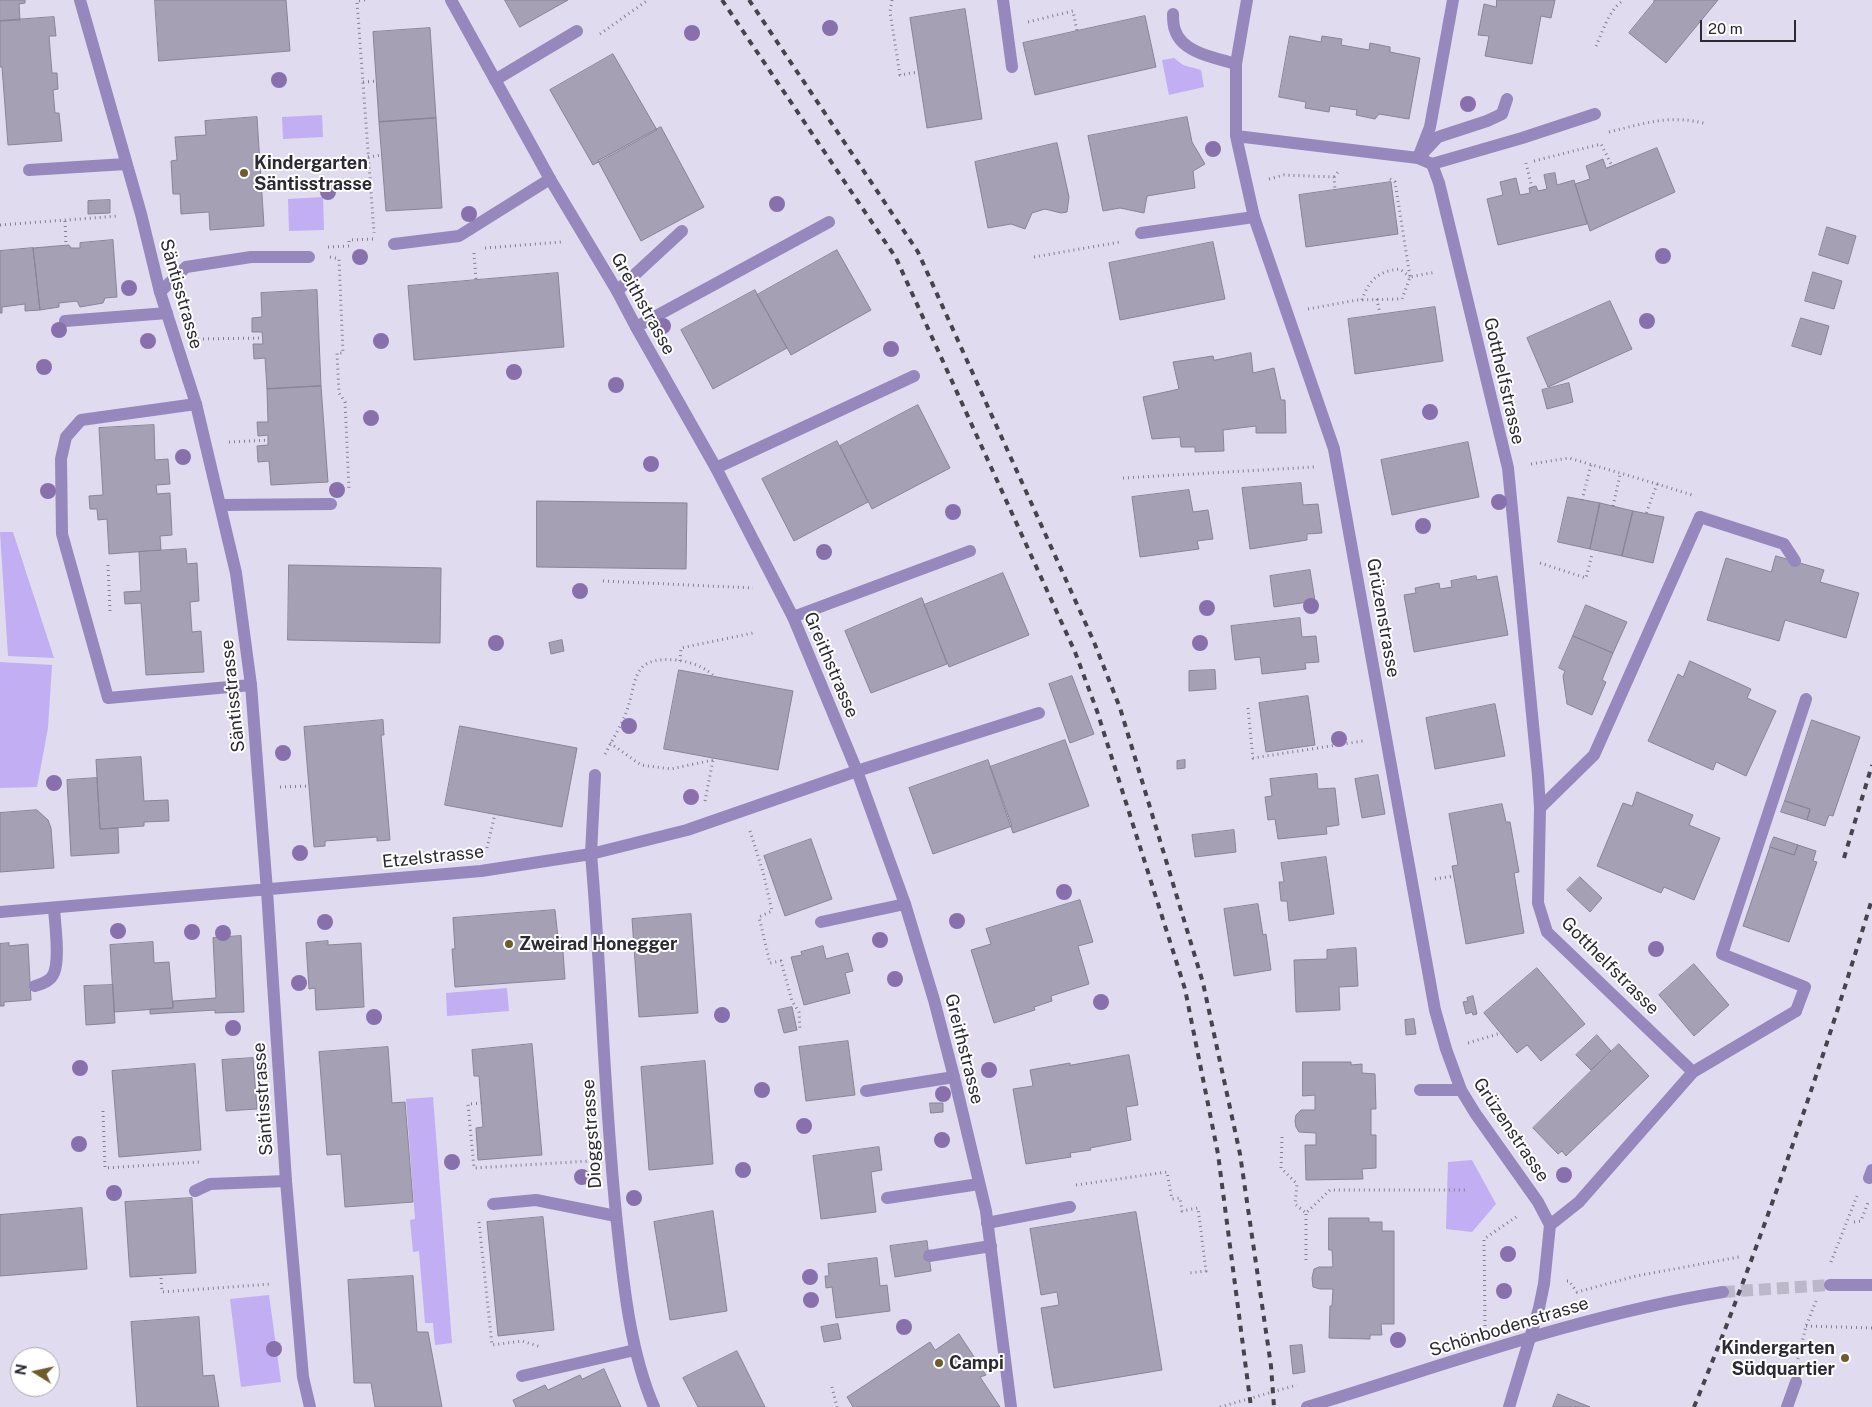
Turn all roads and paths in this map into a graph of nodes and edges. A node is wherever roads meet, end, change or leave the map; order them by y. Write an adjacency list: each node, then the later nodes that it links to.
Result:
1 (80, 0): 30 (street, Säntisstrasse)
2 (365, 0): 20 (path)
3 (451, 0): 18 (street, Greithstrasse)
4 (648, 0): 12 (path)
5 (892, 0): 17 (path)
6 (1003, 0): 11 (street)
7 (1247, 0): 15 (street, Grüzenstrasse)
8 (1453, 0): 28 (street)
9 (1624, 0): 14 (path)
10 (1173, 14): 15 (street)
11 (1007, 26): 13 (path); 16 (street)
12 (577, 31): 18 (street)
13 (1077, 31)
14 (1596, 46)
15 (1236, 64): 25 (street, Grüzenstrasse)
16 (1012, 67)
17 (918, 72)
18 (494, 80): 38 (street, Greithstrasse)
19 (377, 81): 20 (path)
20 (363, 82): 27 (path)
21 (1507, 99): 28 (street)
22 (1595, 114): 31 (street)
23 (1707, 124): 24 (path)
24 (1606, 132)
25 (1236, 136): 28 (street); 39 (street, Grüzenstrasse)
26 (382, 155): 27 (path)
27 (368, 157): 49 (path)
28 (1418, 158): 31 (street)
29 (1526, 162): 32 (path); 33 (path); 40 (path)
30 (126, 164): 34 (street); 60 (street, Säntisstrasse)
31 (1432, 164): 56 (street, Gotthelfstrasse)
32 (1517, 165)
33 (1612, 166)
34 (28, 170)
35 (1344, 171): 36 (path)
36 (1334, 178): 39 (path); 41 (path)
37 (1388, 178): 57 (path)
38 (550, 179): 50 (street, Greithstrasse); 51 (street)
39 (1246, 181): 43 (street, Grüzenstrasse)
40 (1532, 188)
41 (1335, 190)
42 (120, 216): 44 (path)
43 (1254, 217): 48 (street); 64 (street, Grüzenstrasse)
44 (65, 221): 46 (path); 52 (path)
45 (829, 222): 67 (street)
46 (0, 225)
47 (682, 231): 59 (street)
48 (1141, 233)
49 (374, 238): 51 (path); 55 (path)
50 (586, 240): 53 (path); 59 (street, Greithstrasse)
51 (394, 244)
52 (66, 245)
53 (483, 248)
54 (473, 249): 58 (path)
55 (313, 256): 60 (street); 81 (path)
56 (1459, 268): 57 (path); 77 (street, Gotthelfstrasse)
57 (1410, 277): 61 (path); 62 (path)
58 (476, 280)
59 (617, 291): 67 (street, Greithstrasse)
60 (160, 292): 63 (street, Säntisstrasse)
61 (1377, 299): 62 (path); 65 (path)
62 (1362, 300): 64 (path)
63 (167, 313): 66 (street); 71 (street, Säntisstrasse)
64 (1288, 313): 75 (street, Grüzenstrasse)
65 (1380, 314)
66 (65, 321)
67 (636, 327): 76 (street, Greithstrasse)
68 (262, 338): 69 (path)
69 (196, 339)
70 (914, 376): 76 (street)
71 (196, 404): 84 (street, Säntisstrasse); 98 (street)
72 (268, 440): 73 (path)
73 (223, 442)
74 (1591, 464): 77 (path); 78 (path); 82 (path)
75 (1336, 465): 79 (path); 102 (street, Grüzenstrasse)
76 (716, 468): 93 (street, Greithstrasse)
77 (1508, 468): 90 (street, Gotthelfstrasse)
78 (1620, 474): 80 (path); 85 (path)
79 (1122, 478)
80 (1657, 484): 86 (path); 87 (path)
81 (349, 494)
82 (1582, 500)
83 (331, 504): 84 (street)
84 (221, 505): 98 (street, Säntisstrasse)
85 (1613, 506)
86 (1646, 514)
87 (1700, 517): 91 (street); 106 (street)
88 (970, 551): 94 (street)
89 (1592, 554): 90 (path)
90 (1515, 555): 106 (street, Gotthelfstrasse)
91 (1795, 561)
92 (603, 581): 93 (path)
93 (779, 589): 94 (street, Greithstrasse)
94 (793, 617): 104 (street, Greithstrasse)
95 (753, 633): 96 (path)
96 (680, 661): 97 (path); 103 (path)
97 (714, 676)
98 (251, 685): 112 (street, Säntisstrasse)
99 (1806, 699): 121 (street)
100 (1248, 708): 102 (path)
101 (1039, 713): 104 (street, Etzelstrasse)
102 (1386, 738): 120 (street, Grüzenstrasse)
103 (610, 744): 105 (path); 108 (path)
104 (857, 771): 108 (street, Etzelstrasse); 113 (street, Greithstrasse)
105 (595, 775): 110 (street, Dioggstrasse)
106 (1540, 808): 121 (street, Gotthelfstrasse)
107 (494, 814): 111 (path)
108 (699, 826): 110 (street, Etzelstrasse)
109 (749, 828): 118 (path)
110 (592, 854): 111 (street, Etzelstrasse); 129 (street, Dioggstrasse)
111 (481, 871): 112 (street, Etzelstrasse)
112 (267, 891): 114 (street, Etzelstrasse); 131 (street, Säntisstrasse)
113 (905, 904): 116 (street); 122 (street, Greithstrasse)
114 (54, 909): 115 (street, Etzelstrasse); 117 (street)
115 (0, 912)
116 (821, 922)
117 (35, 986)
118 (800, 1031)
119 (1501, 1033): 120 (path)
120 (1446, 1049): 124 (street, Grüzenstrasse)
121 (1693, 1072): 146 (street)
122 (954, 1077): 125 (street); 132 (street, Greithstrasse)
123 (1420, 1090): 124 (street)
124 (1461, 1090): 146 (street, Grüzenstrasse)
125 (866, 1092)
126 (482, 1103): 129 (path)
127 (103, 1112): 130 (path)
128 (1282, 1137): 141 (path)
129 (610, 1160): 142 (street, Dioggstrasse)
130 (204, 1162)
131 (286, 1181): 135 (street); 153 (street, Säntisstrasse)
132 (979, 1184): 137 (street); 144 (street, Greithstrasse)
133 (1068, 1186): 151 (path)
134 (1467, 1190): 141 (path)
135 (195, 1191)
136 (1872, 1193): 145 (path)
137 (887, 1198)
138 (493, 1204): 142 (street)
139 (1070, 1207): 144 (street)
140 (1522, 1213): 158 (path)
141 (1306, 1214): 150 (path)
142 (616, 1216): 163 (street, Dioggstrasse)
143 (479, 1220): 162 (path)
144 (987, 1222): 147 (street, Greithstrasse)
145 (1854, 1222)
146 (1550, 1225): 154 (street)
147 (991, 1246): 148 (street); 171 (street, Greithstrasse)
148 (929, 1256)
149 (1739, 1257): 154 (path)
150 (1306, 1260)
151 (1189, 1273)
152 (161, 1278): 153 (path)
153 (294, 1282): 168 (street, Säntisstrasse)
154 (1544, 1284): 161 (street)
155 (1830, 1285): 156 (street)
156 (1872, 1285)
157 (1723, 1292): 161 (street, Schönbodenstrasse)
158 (1485, 1326)
159 (1806, 1326): 160 (path)
160 (1872, 1328)
161 (1531, 1338): 173 (street, Schönbodenstrasse); 174 (street)
162 (548, 1348)
163 (635, 1350): 164 (street); 169 (street, Dioggstrasse)
164 (522, 1376)
165 (1796, 1382): 175 (street)
166 (832, 1387): 170 (path)
167 (1226, 1405): 172 (path)
168 (310, 1407)
169 (654, 1407)
170 (837, 1407)
171 (1011, 1407)
172 (1220, 1407)
173 (1307, 1407)
174 (1509, 1407)
175 (1787, 1407)

